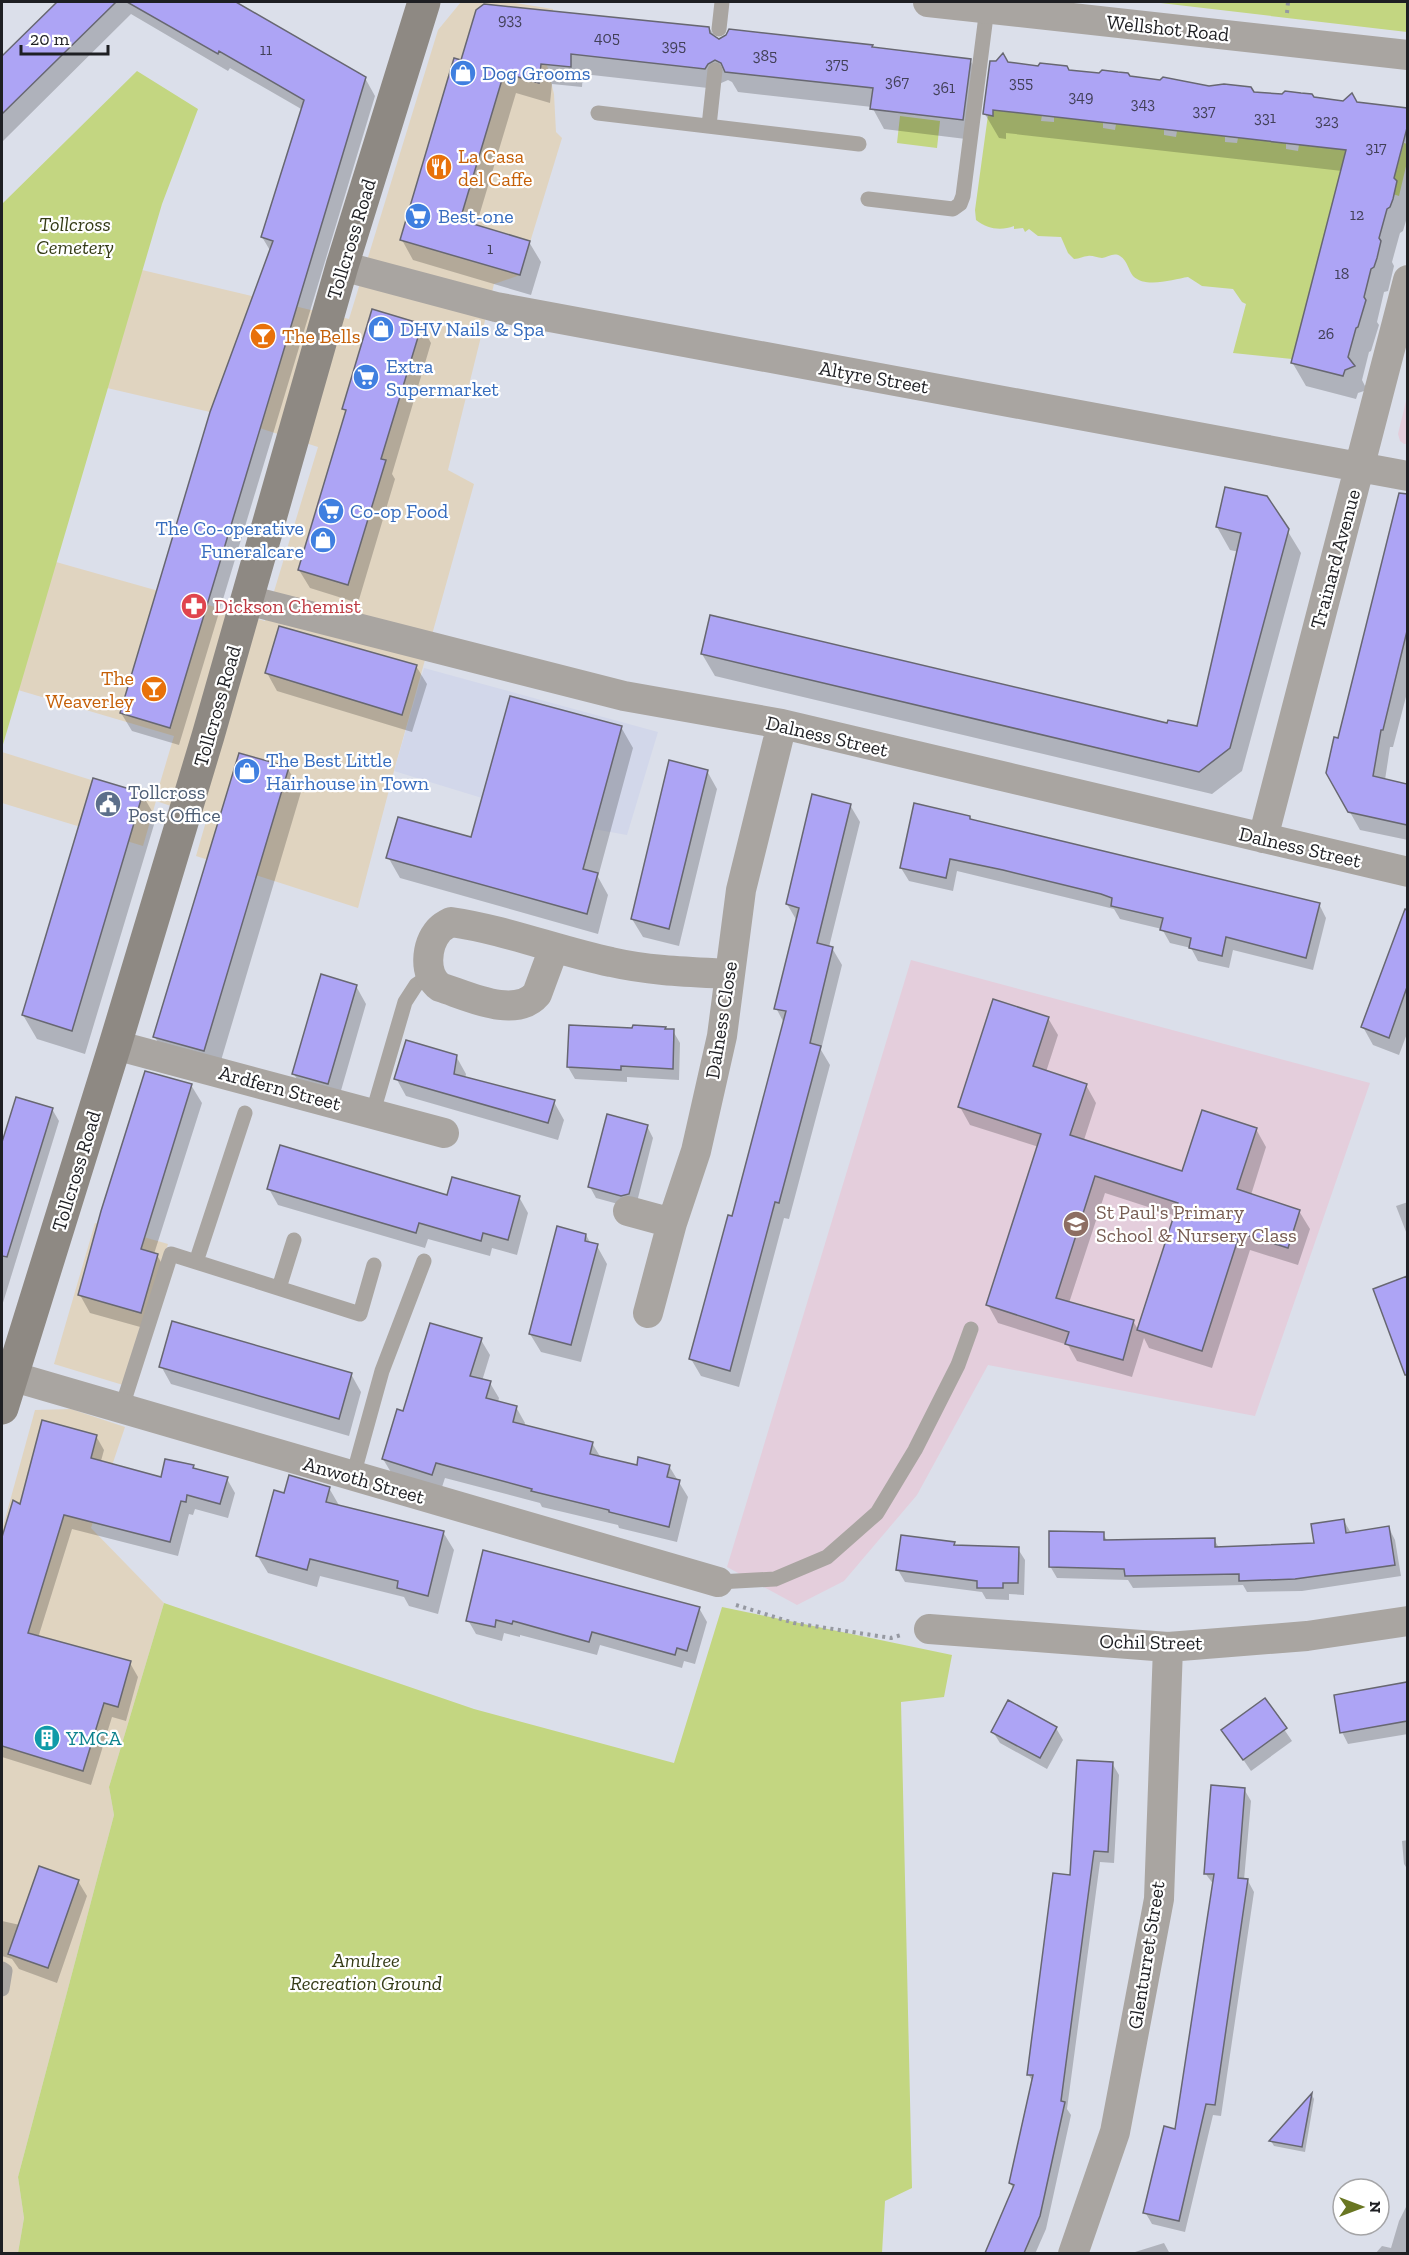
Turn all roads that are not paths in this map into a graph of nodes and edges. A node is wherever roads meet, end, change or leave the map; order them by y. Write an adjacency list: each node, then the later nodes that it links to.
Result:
1 (424, 2): 12 (street, Tollcross Road)
2 (722, 2): 5 (lane)
3 (928, 2): 4 (street, Wellshot Road)
4 (987, 8): 6 (street, Wellshot Road); 11 (lane)
5 (719, 29)
6 (1407, 54)
7 (715, 70): 9 (lane)
8 (598, 113): 9 (lane)
9 (709, 126): 10 (lane)
10 (859, 144)
11 (868, 199)
12 (342, 266): 14 (street, Altyre Street); 16 (street, Tollcross Road)
13 (1407, 280): 14 (street, Trainard Avenue)
14 (1359, 467): 15 (street, Altyre Street); 18 (street, Trainard Avenue)
15 (1407, 476)
16 (248, 600): 17 (street, Dalness Street); 23 (street, Tollcross Road)
17 (782, 724): 18 (street, Dalness Street); 21 (street, Dalness Close)
18 (1263, 838): 19 (street, Dalness Street)
19 (1407, 872)
20 (554, 948): 21 (street); 22 (street); 22 (street)
21 (729, 974): 28 (street, Dalness Close)
22 (430, 975): 24 (lane)
23 (115, 1045): 24 (street, Ardfern Street); 36 (street, Tollcross Road)
24 (373, 1112): 26 (street, Ardfern Street)
25 (245, 1113): 31 (lane)
26 (444, 1133)
27 (628, 1211): 28 (street)
28 (672, 1222): 34 (street, Dalness Close)
29 (294, 1240): 33 (lane)
30 (424, 1261): 39 (lane)
31 (196, 1262): 33 (lane); 38 (lane)
32 (374, 1265): 33 (lane)
33 (279, 1288)
34 (648, 1313)
35 (971, 1329): 40 (lane)
36 (11, 1356): 37 (street, Tollcross Road); 38 (street, Anwoth Street)
37 (2, 1408)
38 (121, 1410): 39 (street, Anwoth Street)
39 (353, 1476): 40 (street, Anwoth Street)
40 (718, 1582)
41 (1407, 1621): 43 (street, Ochil Street)
42 (929, 1629): 43 (street, Ochil Street)
43 (1168, 1647): 46 (street, Glenturret Street)
44 (2, 1969): 45 (lane)
45 (2, 1989)
46 (1073, 2253)

